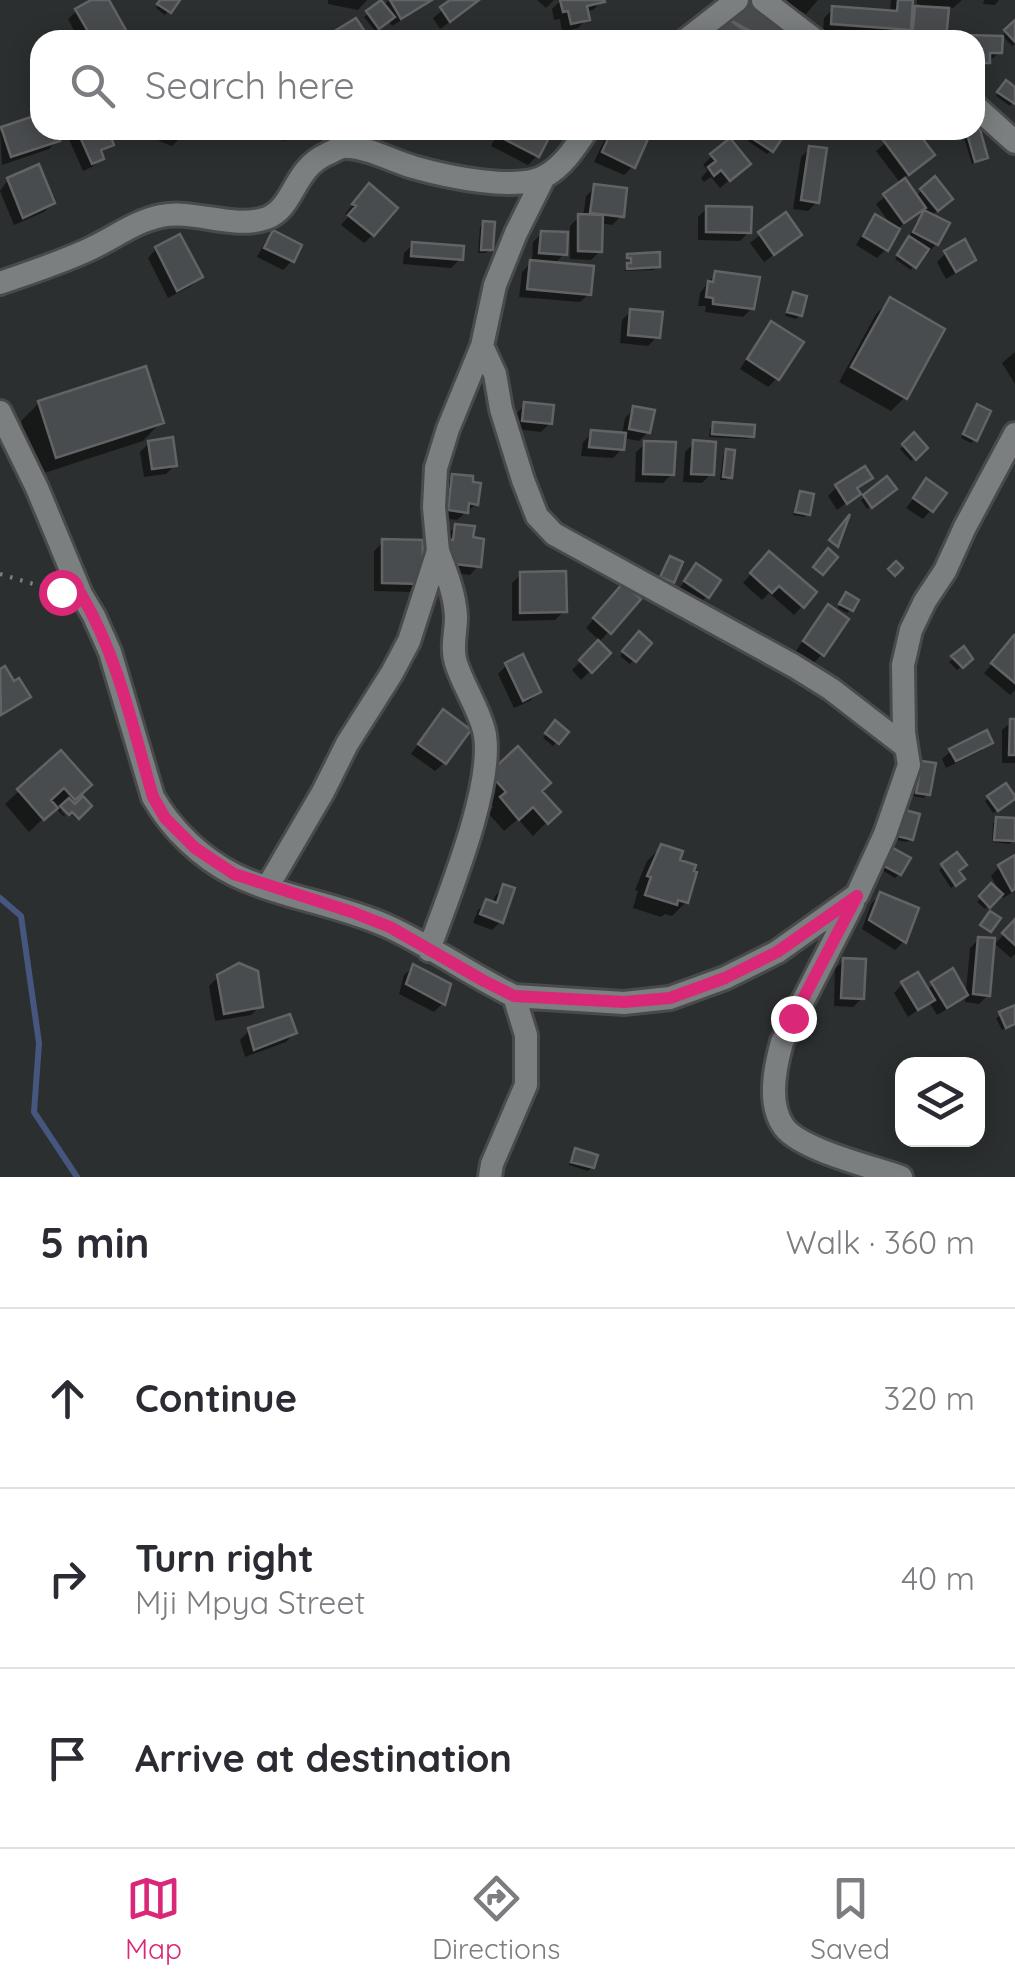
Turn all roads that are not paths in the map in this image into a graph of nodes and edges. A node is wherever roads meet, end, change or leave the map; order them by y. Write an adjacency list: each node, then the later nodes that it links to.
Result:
1 (737, 0): 3 (street)
2 (763, 0): 4 (street)
3 (699, 30)
4 (802, 30)
5 (985, 115): 7 (street)
6 (580, 140): 8 (street)
7 (1015, 142)
8 (543, 178): 9 (street); 10 (street)
9 (0, 283)
10 (482, 346): 13 (street); 14 (street)
11 (0, 412): 15 (street)
12 (1015, 434): 14 (street)
13 (438, 551): 15 (street); 17 (street)
14 (906, 747): 16 (street)
15 (268, 886): 17 (street)
16 (857, 896): 18 (street); 20 (street)
17 (429, 950): 18 (street)
18 (514, 996): 19 (street)
19 (490, 1177)
20 (901, 1177)

